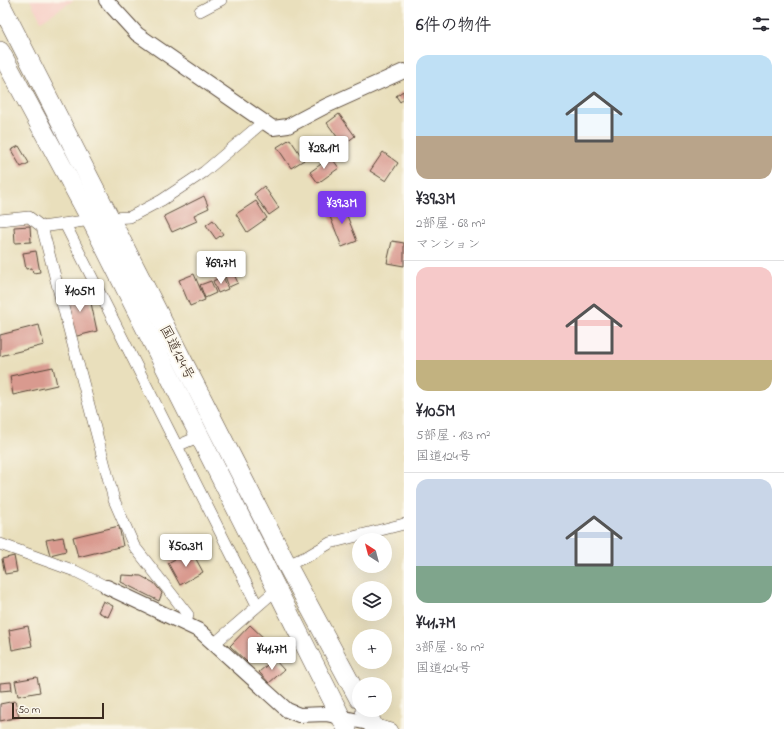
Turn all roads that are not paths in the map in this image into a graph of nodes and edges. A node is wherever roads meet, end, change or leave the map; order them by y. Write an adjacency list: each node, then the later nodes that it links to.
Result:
1 (106, 0): 7 (street)
2 (221, 0): 4 (street)
3 (0, 3): 8 (highway, 国道124号)
4 (200, 12)
5 (0, 51): 10 (highway, 国道124号)
6 (404, 71): 7 (street)
7 (263, 122): 8 (street)
8 (111, 218): 10 (street); 17 (highway, 国道124号)
9 (0, 220): 12 (street)
10 (91, 220): 11 (street); 13 (highway, 国道124号)
11 (65, 224): 12 (street); 14 (street)
12 (42, 227): 21 (street)
13 (200, 436): 14 (street); 19 (highway, 国道124号)
14 (177, 446): 20 (street)
15 (404, 524): 17 (street)
16 (0, 544): 18 (street)
17 (287, 564): 23 (highway, 国道124号)
18 (107, 587): 21 (street)
19 (277, 589): 20 (street); 25 (highway, 国道124号)
20 (257, 605): 22 (street)
21 (186, 623): 22 (street)
22 (214, 644): 25 (street)
23 (352, 686)
24 (371, 721): 25 (street); 26 (street)
25 (343, 722)
26 (392, 729)

